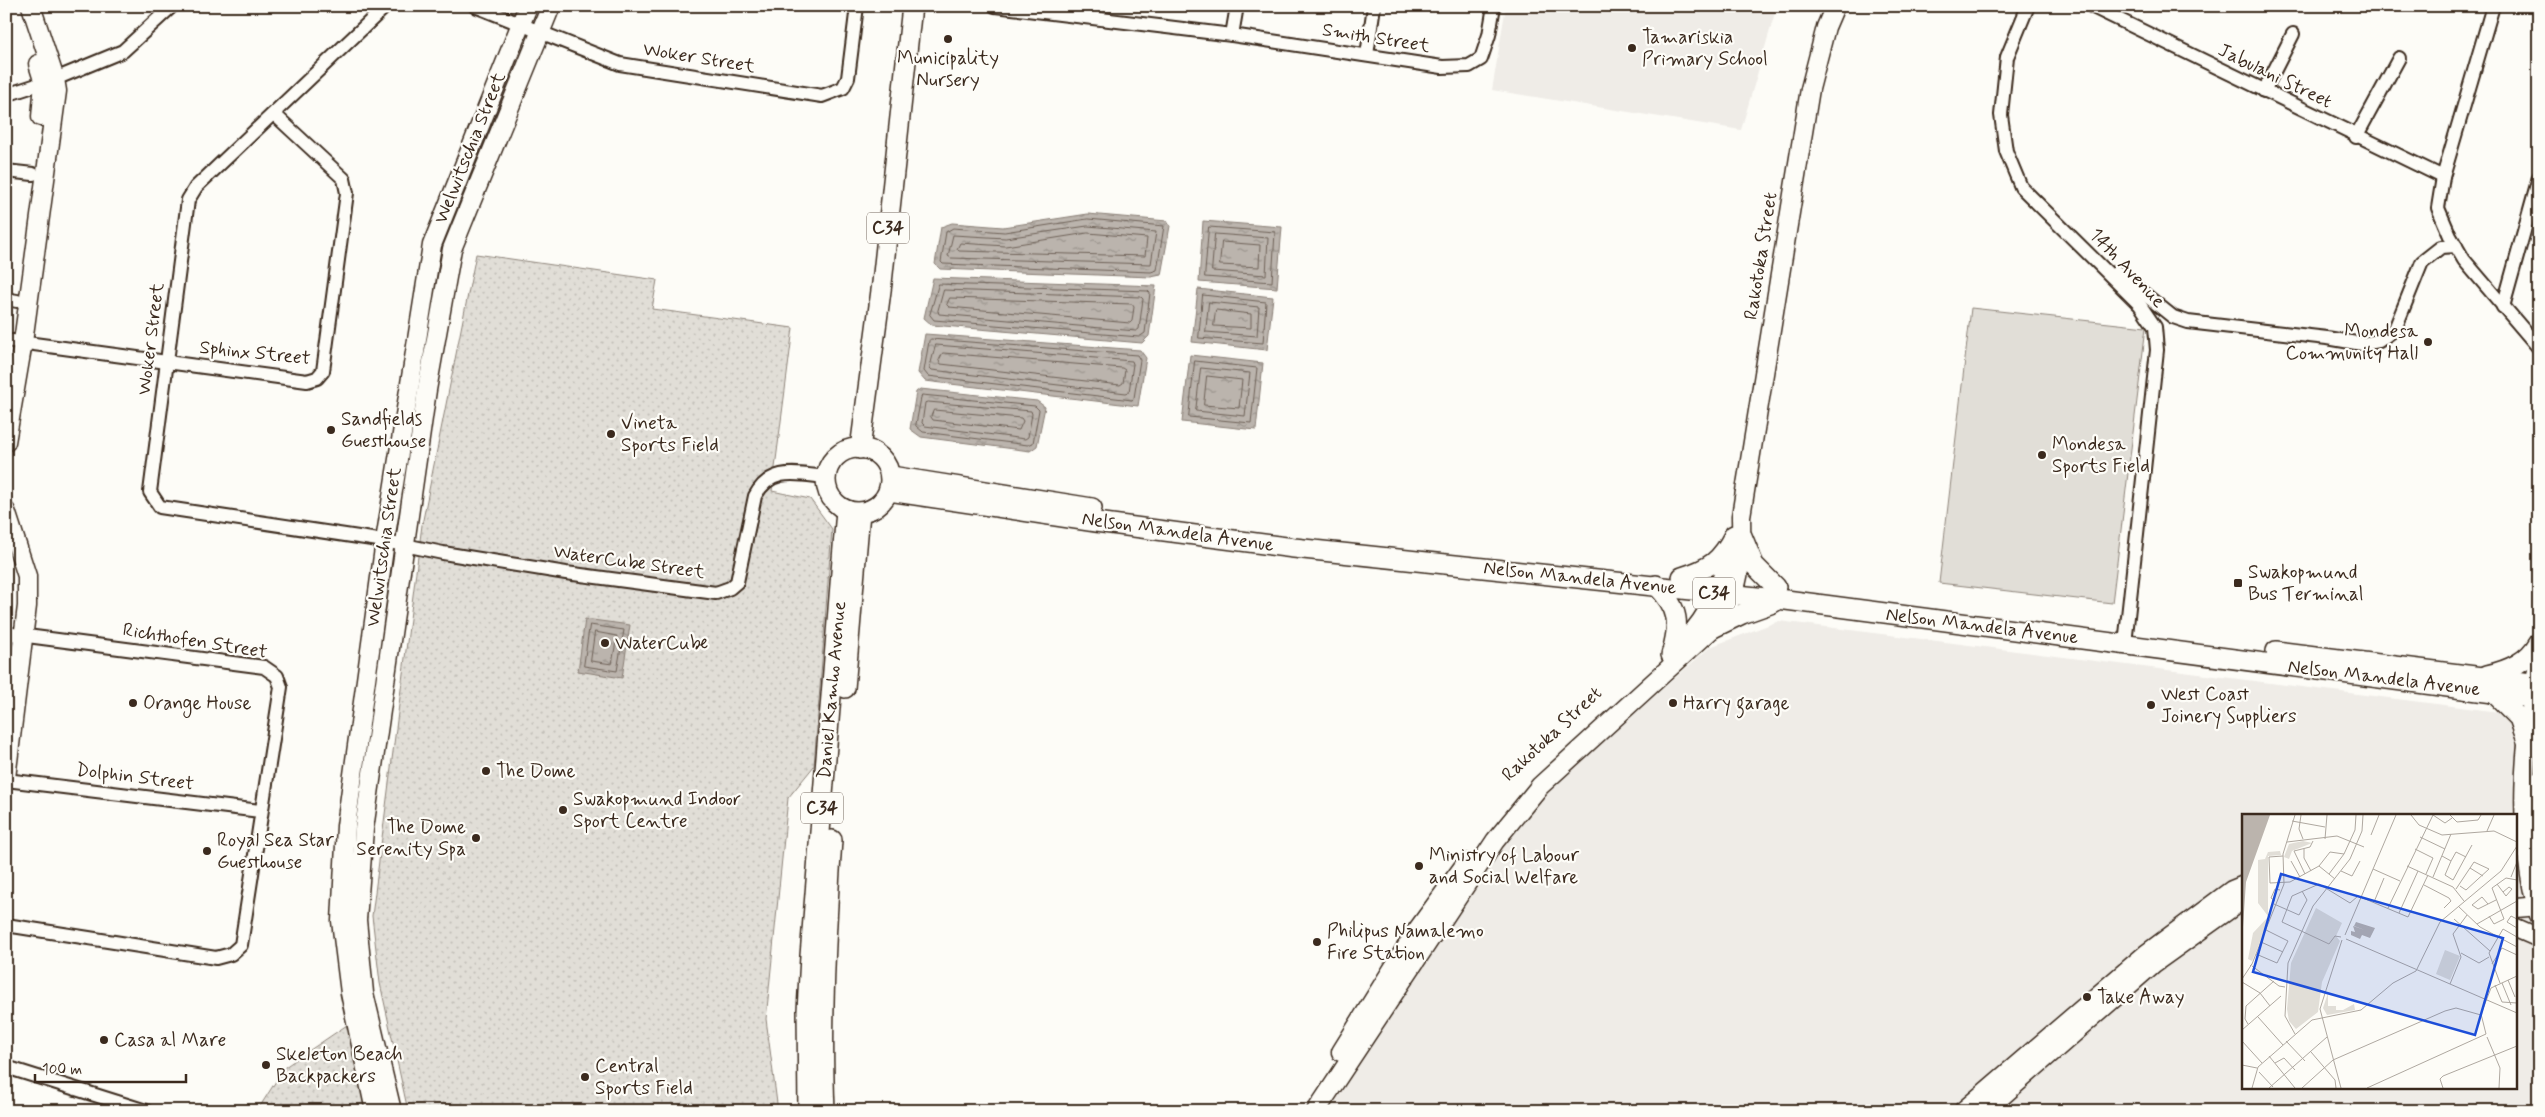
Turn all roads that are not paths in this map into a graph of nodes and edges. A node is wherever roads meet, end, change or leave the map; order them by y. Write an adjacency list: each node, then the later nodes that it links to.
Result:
1 (18, 6): 25 (street)
2 (31, 6): 25 (street)
3 (172, 6): 25 (street)
4 (386, 6): 28 (street, Woker Street)
5 (475, 6): 19 (street, Woker Street)
6 (528, 6): 19 (street, Welwitschia Street)
7 (551, 6): 20 (street, Welwitschia Street)
8 (858, 6): 20 (street, Woker Street)
9 (912, 6): 43 (main road, C34)
10 (995, 6): 18 (street, Smith Street)
11 (1237, 6): 22 (street)
12 (1374, 6): 23 (street)
13 (1494, 6): 23 (street, Smith Street)
14 (1835, 6): 48 (street, Rakotoka Street)
15 (2028, 6): 34 (street, 14th Avenue)
16 (2091, 6): 26 (street, Jabulani Street)
17 (2493, 6): 32 (street)
18 (1074, 11): 22 (street, Smith Street)
19 (520, 24): 20 (street, Woker Street); 49 (street, Welwitschia Street)
20 (540, 33): 51 (street, Welwitschia Street)
21 (2293, 34): 26 (street)
22 (1232, 35): 23 (street, Smith Street)
23 (1367, 55)
24 (2399, 58): 29 (street)
25 (50, 81): 27 (street); 31 (street); 38 (street)
26 (2264, 91): 29 (street, Jabulani Street)
27 (6, 95)
28 (274, 114): 40 (street, Woker Street); 40 (street, Sphinx Street)
29 (2356, 136): 32 (street, Jabulani Street)
30 (6, 171): 31 (street)
31 (33, 174): 36 (street)
32 (2443, 177): 35 (street)
33 (2539, 177): 37 (street)
34 (2075, 240): 35 (street); 58 (street, 14th Avenue)
35 (2456, 246): 37 (street)
36 (12, 300): 38 (street)
37 (2503, 307): 39 (street)
38 (17, 342): 40 (street, Sphinx Street); 41 (street); 42 (street)
39 (2539, 348)
40 (168, 362): 49 (street, Woker Street)
41 (6, 375)
42 (6, 442)
43 (860, 449): 44 (main road); 45 (main road)
44 (826, 477): 47 (main road); 51 (street, WaterCube Street)
45 (890, 484): 47 (main road); 52 (main road, Nelson Mandela Avenue / C34); 53 (main road, Nelson Mandela Avenue / C34)
46 (6, 511): 57 (street)
47 (853, 511): 84 (main road, Daniel Kamho Avenue / C34); 85 (main road, Daniel Kamho Avenue / C34)
48 (1738, 535): 52 (main road); 54 (street, Rakotoka Street); 55 (main road)
49 (385, 541): 51 (street, Woker Street); 82 (street, Welwitschia Street)
50 (6, 545): 57 (street)
51 (407, 546): 83 (street, Welwitschia Street)
52 (1682, 577): 54 (main road, Nelson Mandela Avenue / C34)
53 (1656, 585): 54 (main road, Nelson Mandela Avenue / C34); 60 (main road)
54 (1728, 588): 55 (main road, Nelson Mandela Avenue / C34); 56 (street, Rakotoka Street); 60 (street, Rakotoka Street)
55 (1781, 594): 56 (main road); 58 (main road, Nelson Mandela Avenue / C34)
56 (1713, 628): 87 (street, Rakotoka Street)
57 (18, 634): 63 (street); 67 (street); 69 (street, Richthofen Street)
58 (2126, 638): 62 (main road, Nelson Mandela Avenue / C34); 64 (main road, Nelson Mandela Avenue / C34)
59 (2539, 642): 62 (main road)
60 (1671, 655): 86 (street, Rakotoka Street)
61 (2539, 658): 65 (street)
62 (2481, 677): 65 (main road, Nelson Mandela Avenue / C34)
63 (6, 683)
64 (2493, 692): 65 (main road, Nelson Mandela Avenue / C34); 66 (main road)
65 (2536, 692): 66 (street)
66 (2528, 744): 71 (street)
67 (6, 779): 69 (street, Dolphin Street)
68 (2539, 781): 70 (street)
69 (260, 811): 77 (street, Richthofen Street)
70 (2539, 826)
71 (2524, 840): 72 (street); 75 (street)
72 (2518, 853)
73 (2242, 886): 88 (street)
74 (2242, 900): 89 (street)
75 (2533, 900): 76 (street)
76 (2518, 907)
77 (6, 925)
78 (2518, 929): 79 (street)
79 (2539, 938)
80 (6, 1066): 81 (street)
81 (146, 1111)
82 (375, 1111)
83 (392, 1111)
84 (808, 1111)
85 (825, 1111)
86 (1302, 1111)
87 (1316, 1111)
88 (1963, 1111)
89 (1984, 1111)

